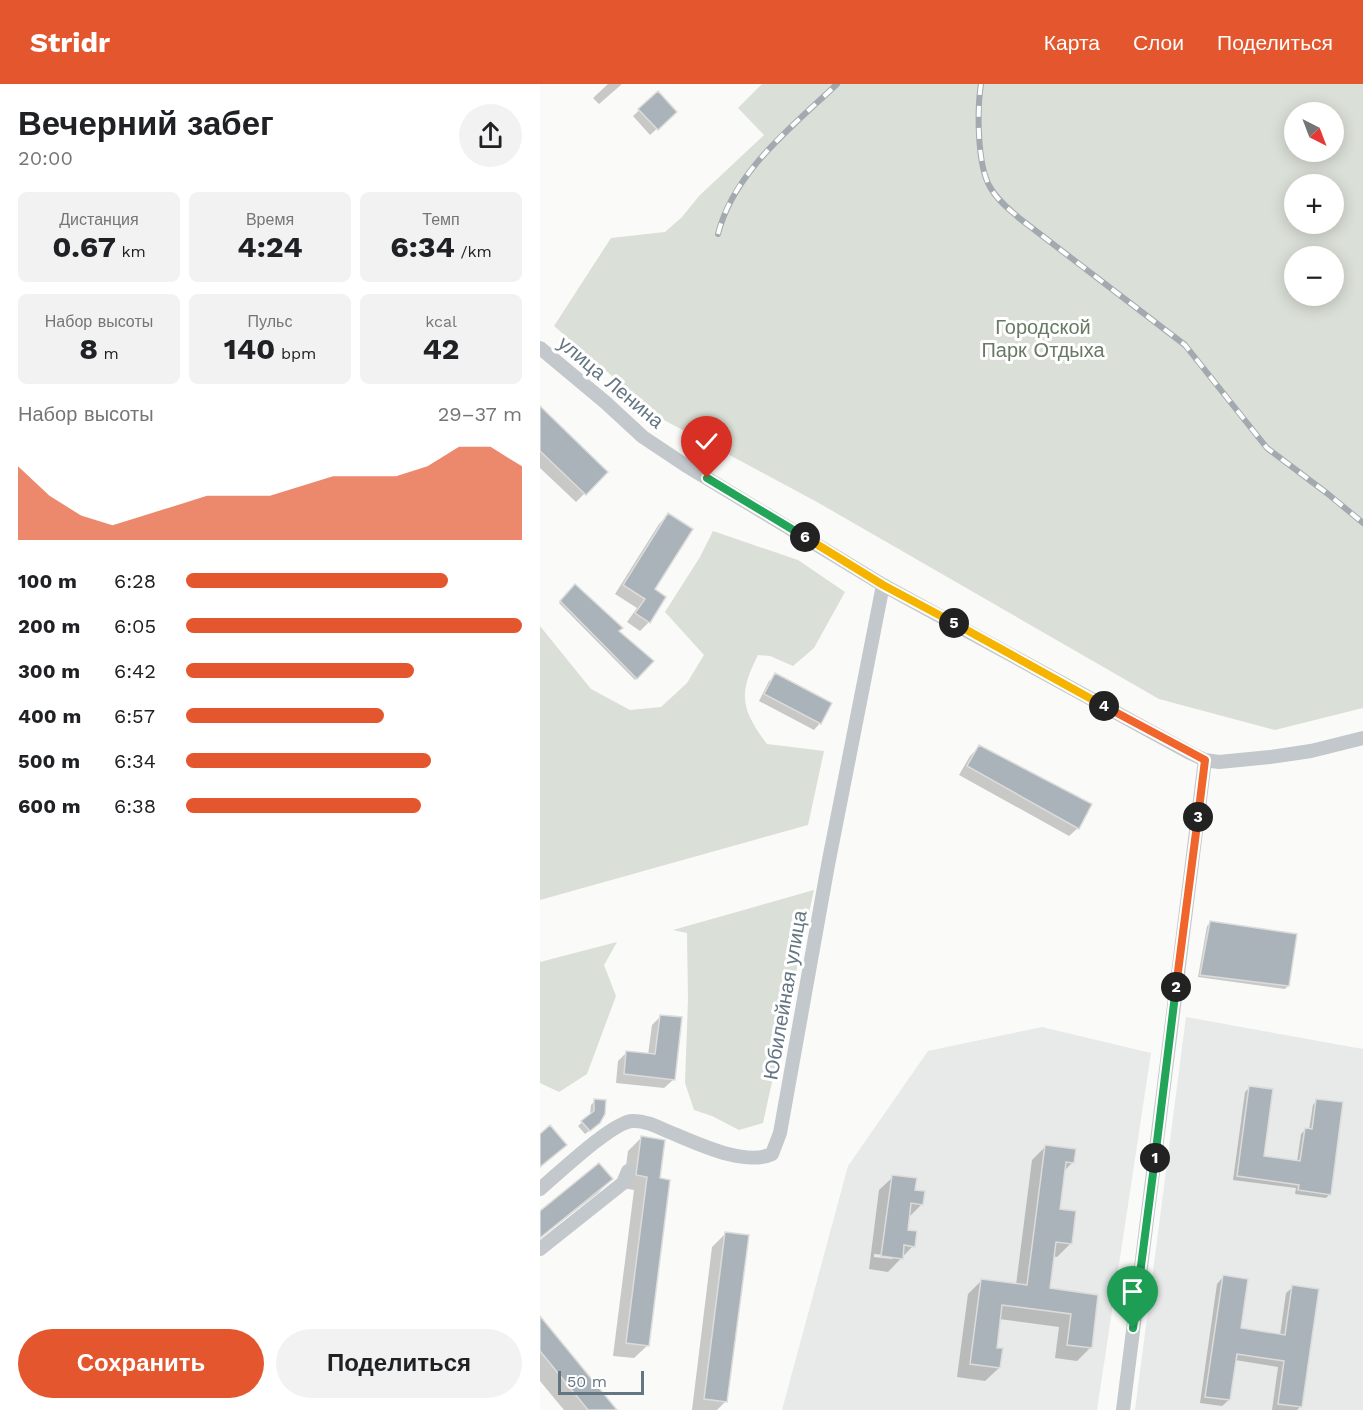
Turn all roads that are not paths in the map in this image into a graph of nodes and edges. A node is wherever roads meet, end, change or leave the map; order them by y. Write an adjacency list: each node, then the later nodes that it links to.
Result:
1 (540, 348): 2 (street, улица Ленина)
2 (883, 585): 4 (street, улица Ленина); 6 (street, Юбилейная улица)
3 (1363, 738): 4 (street, улица Ленина)
4 (1205, 760): 8 (street)
5 (628, 1171): 7 (street)
6 (540, 1189)
7 (540, 1249)
8 (1123, 1410)

